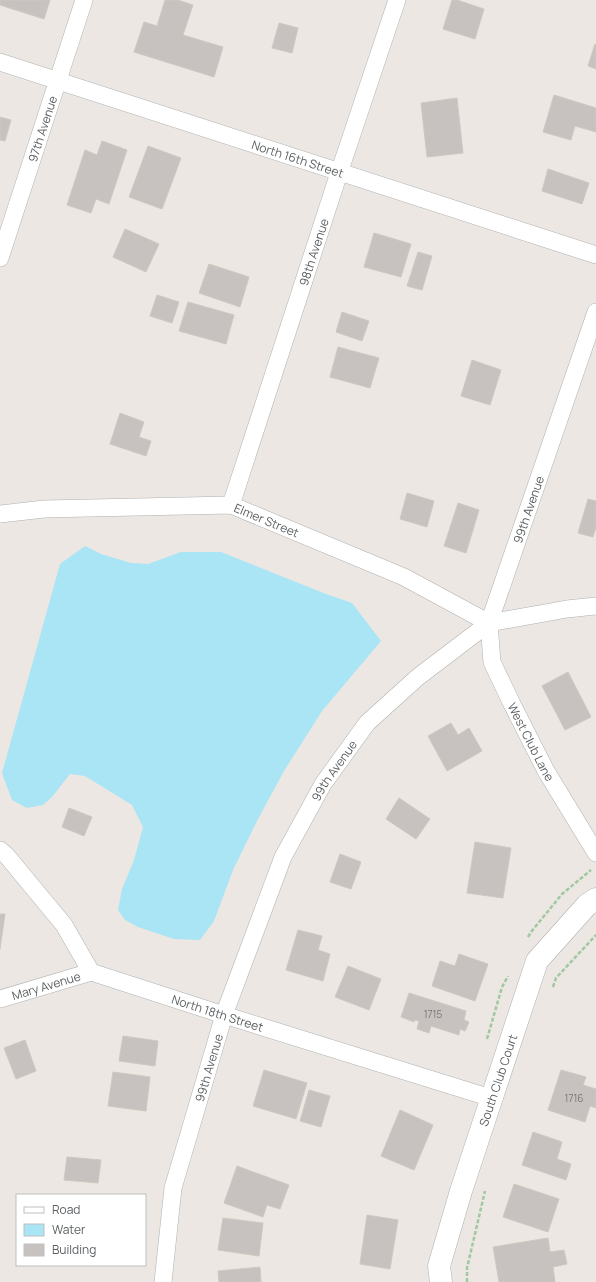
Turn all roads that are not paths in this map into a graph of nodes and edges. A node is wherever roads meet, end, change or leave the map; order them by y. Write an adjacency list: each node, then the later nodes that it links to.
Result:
1 (84, 0): 4 (street, 97th Avenue)
2 (397, 0): 5 (street, 98th Avenue)
3 (0, 62): 4 (street, North 16th Street)
4 (58, 81): 5 (street, North 16th Street); 7 (street, 97th Avenue)
5 (339, 172): 6 (street, North 16th Street); 9 (street, 98th Avenue)
6 (596, 255)
7 (0, 258)
8 (596, 312): 12 (street, 99th Avenue)
9 (230, 504): 10 (street, Elmer Street); 12 (street, Elmer Street)
10 (0, 514)
11 (596, 606): 12 (street)
12 (489, 623): 14 (street, West Club Lane); 18 (street, 99th Avenue)
13 (0, 850): 16 (street)
14 (596, 853)
15 (596, 899): 19 (street, South Club Court)
16 (91, 972): 17 (street, Mary Avenue); 18 (street, North 18th Street)
17 (0, 999)
18 (224, 1015): 19 (street, North 18th Street); 20 (street, 99th Avenue)
19 (491, 1098): 21 (street, South Club Court)
20 (163, 1282)
21 (441, 1282)

